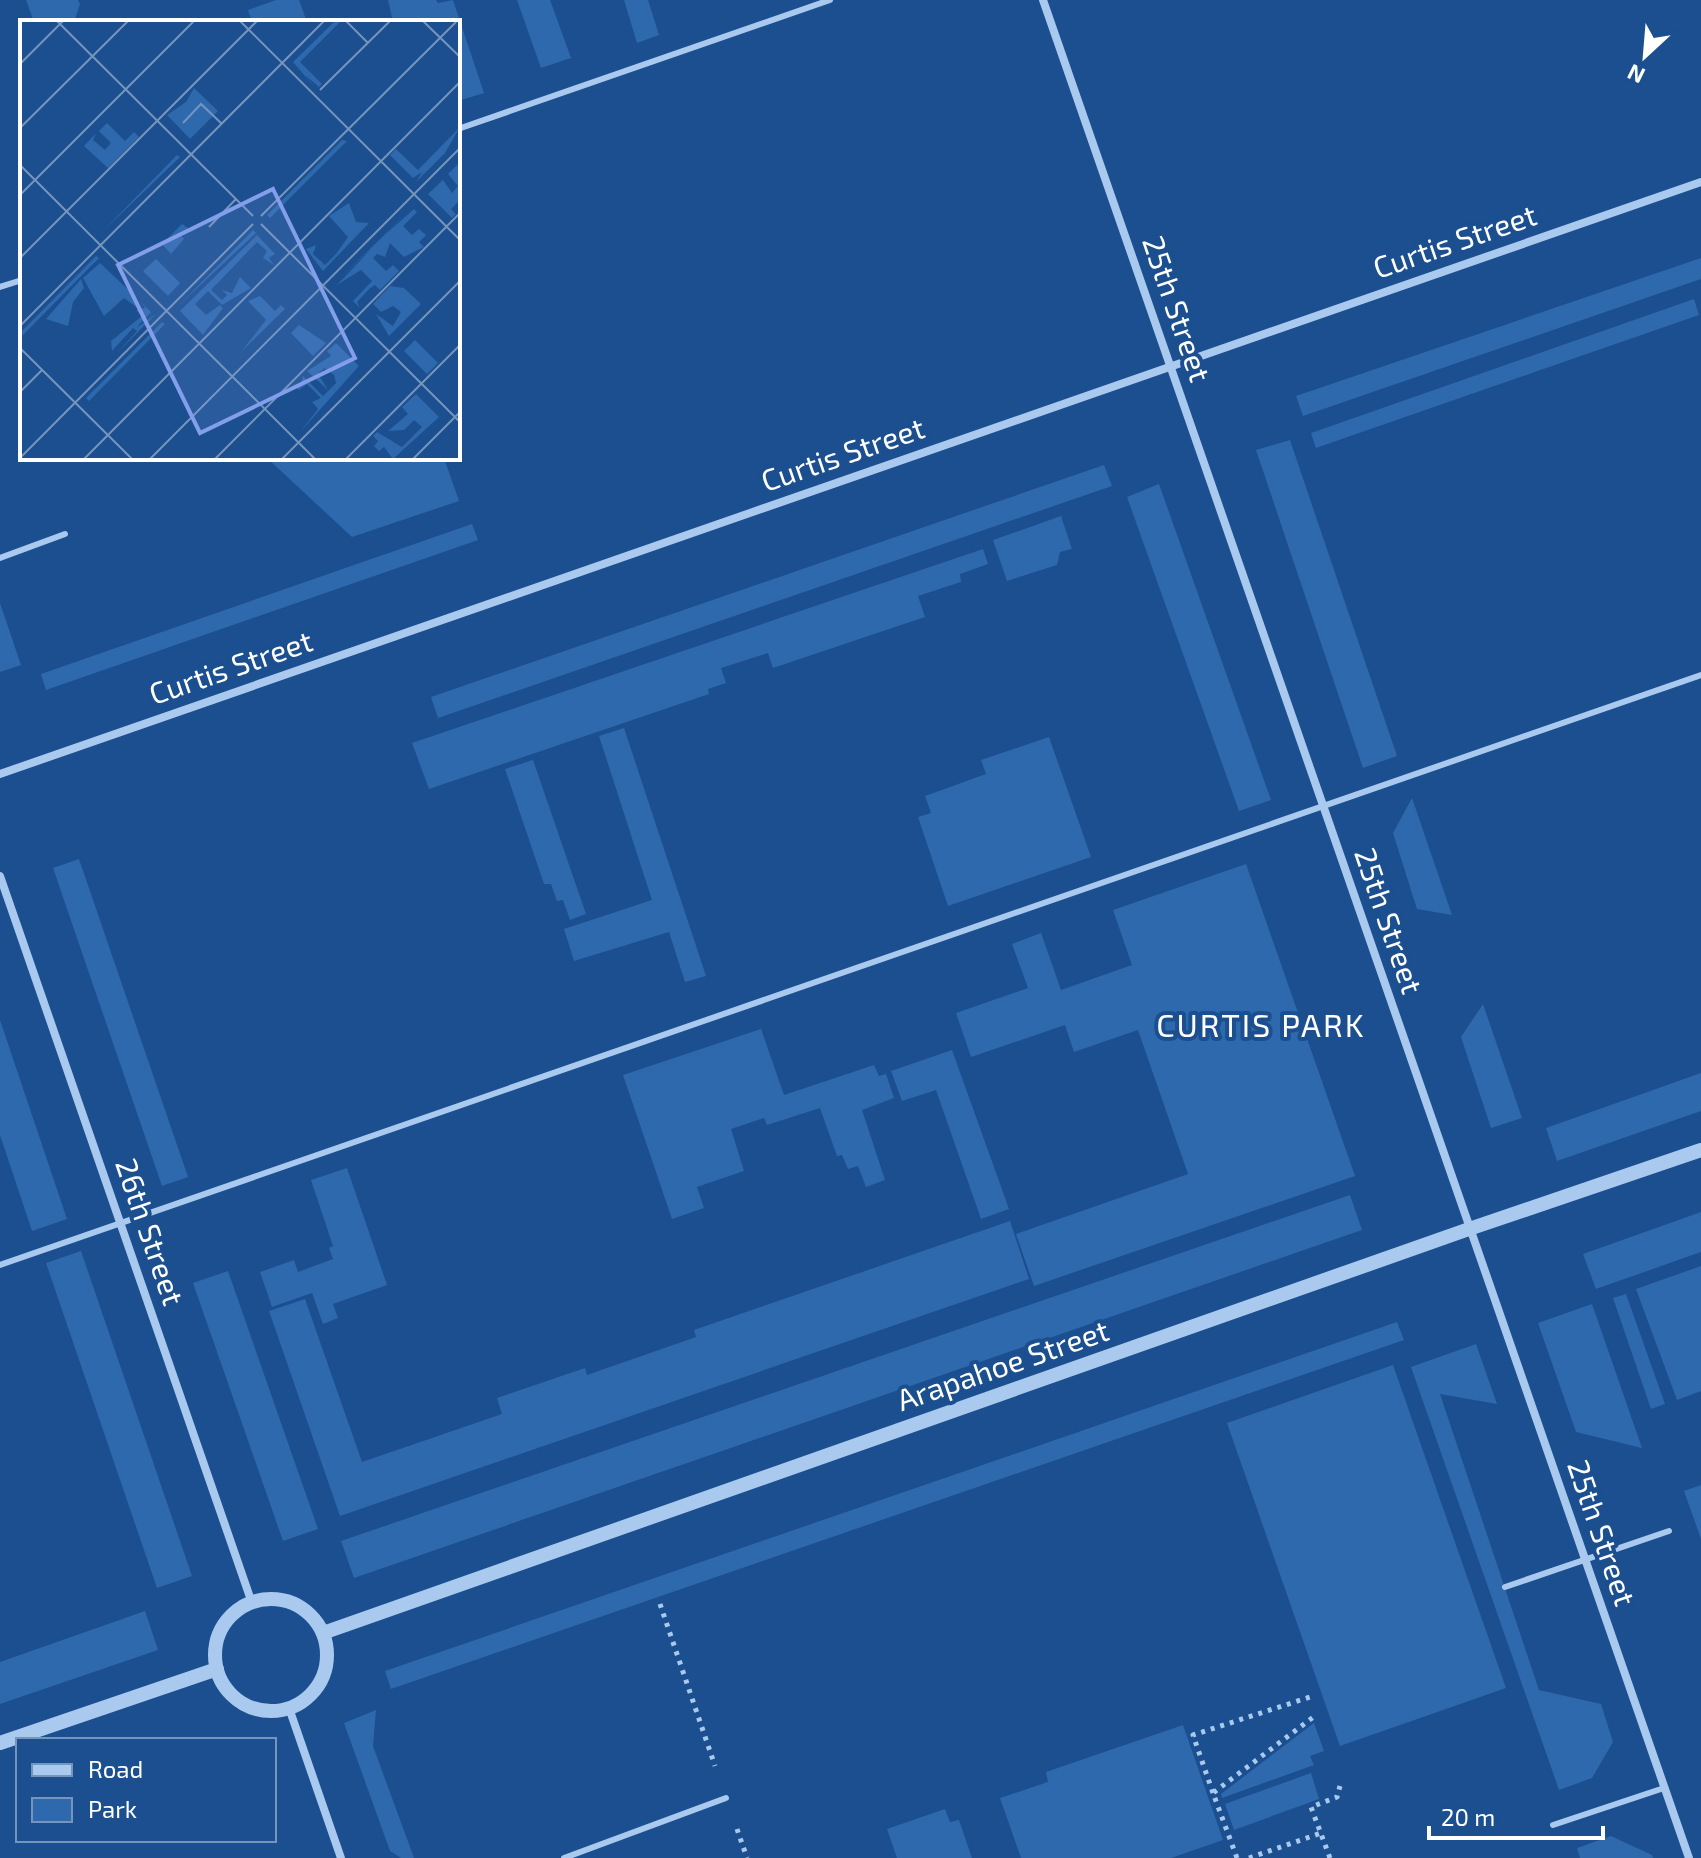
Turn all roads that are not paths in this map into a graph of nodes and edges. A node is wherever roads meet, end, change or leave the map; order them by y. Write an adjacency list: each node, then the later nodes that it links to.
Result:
1 (830, 0): 3 (lane)
2 (1043, 0): 7 (street, 25th Street)
3 (460, 128)
4 (1701, 182): 7 (street, Curtis Street)
5 (20, 281): 6 (lane)
6 (0, 287)
7 (1170, 366): 11 (street, Curtis Street); 12 (street, 25th Street)
8 (65, 534): 9 (lane)
9 (0, 558)
10 (1701, 675): 12 (lane)
11 (0, 774)
12 (1322, 806): 15 (lane); 16 (street, 25th Street)
13 (0, 876): 15 (street, 26th Street)
14 (1701, 1150): 16 (street, Arapahoe Street)
15 (120, 1223): 17 (lane); 21 (street, 26th Street)
16 (1469, 1229): 19 (street, 25th Street); 22 (street, Arapahoe Street)
17 (0, 1265)
18 (1669, 1531): 19 (lane)
19 (1585, 1560): 20 (lane); 26 (street, 25th Street)
20 (1505, 1587)
21 (252, 1603): 22 (street); 23 (street)
22 (323, 1633): 24 (street)
23 (217, 1669): 24 (street); 25 (street)
24 (289, 1708): 29 (street)
25 (0, 1743)
26 (1664, 1788): 28 (lane); 31 (street, 25th Street)
27 (726, 1798): 30 (lane)
28 (1553, 1825)
29 (341, 1858)
30 (564, 1858)
31 (1689, 1858)

